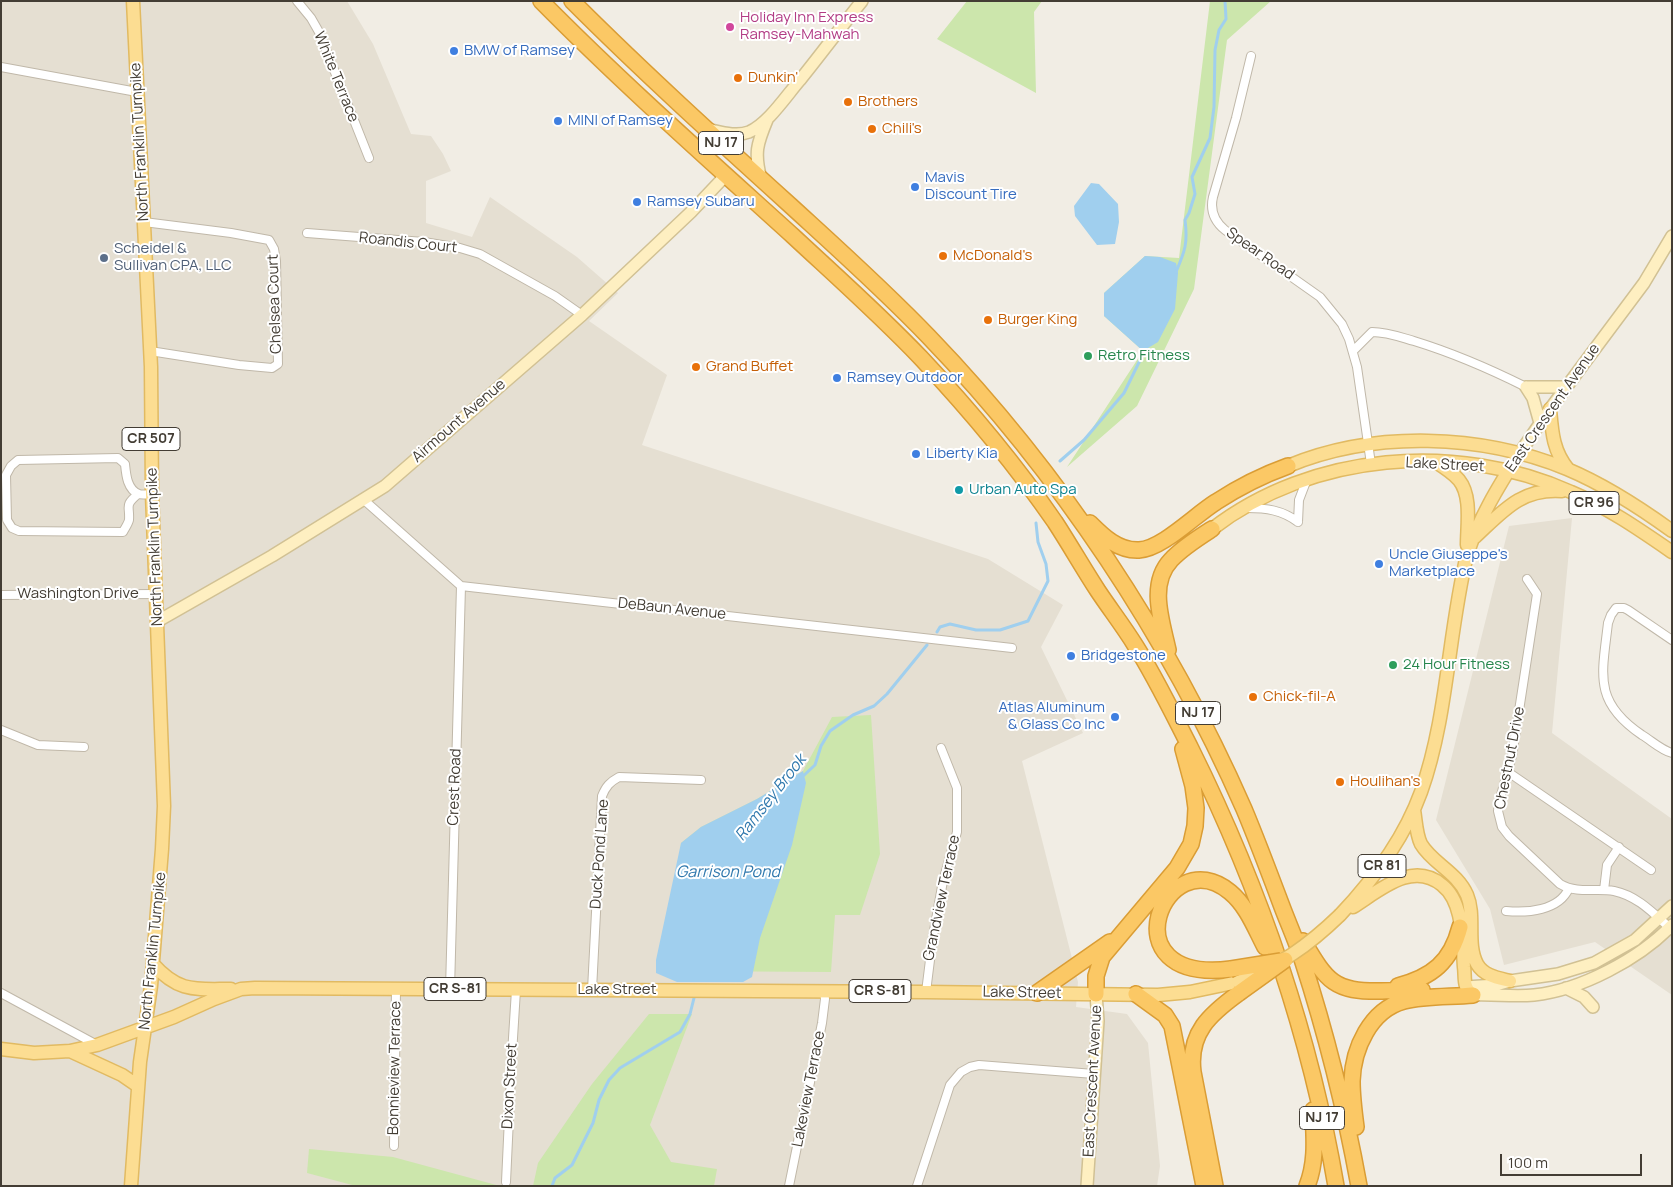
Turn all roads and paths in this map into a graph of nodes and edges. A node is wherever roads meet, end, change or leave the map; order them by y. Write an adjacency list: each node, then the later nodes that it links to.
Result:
1 (133, 1): 8 (main road, North Franklin Turnpike / CR 507)
2 (297, 1): 11 (street, White Terrace)
3 (541, 1): 12 (highway, NJ 17)
4 (572, 1): 10 (highway, NJ 17)
5 (862, 1): 9 (street)
6 (1251, 56): 18 (street, Spear Road)
7 (1, 67): 8 (street)
8 (137, 92): 14 (main road, North Franklin Turnpike / CR 507)
9 (767, 118): 10 (street); 13 (street)
10 (706, 129): 13 (highway, NJ 17)
11 (369, 158)
12 (726, 175): 17 (street, Airmount Avenue); 51 (highway, NJ 17)
13 (761, 179): 32 (highway, NJ 17)
14 (144, 222): 19 (main road, North Franklin Turnpike / CR 507); 19 (street, Chelsea Court)
15 (307, 233): 17 (street, Roandis Court)
16 (1672, 236): 21 (street, East Crescent Avenue)
17 (582, 315): 36 (street, Airmount Avenue)
18 (1353, 351): 20 (street); 24 (street, Spear Road)
19 (150, 352): 35 (main road, North Franklin Turnpike / CR 507)
20 (1526, 387): 21 (street); 23 (street)
21 (1566, 387): 22 (street, East Crescent Avenue)
22 (1550, 409): 23 (street, East Crescent Avenue); 29 (main road)
23 (1540, 423): 25 (street, East Crescent Avenue)
24 (1368, 445): 25 (main road, Lake Street); 27 (street, Spear Road); 28 (main road, Lake Street)
25 (1519, 454): 29 (main road, Lake Street / CR 96); 30 (main road, East Crescent Avenue)
26 (1434, 461): 27 (main road, Lake Street); 30 (main road, Lake Street); 42 (main road)
27 (1371, 464): 31 (main road, Lake Street)
28 (1288, 466): 32 (highway)
29 (1568, 470): 39 (main road, Lake Street / CR 96)
30 (1508, 471): 33 (main road, Lake Street / CR 96); 40 (main road, East Crescent Avenue / CR 81)
31 (1307, 479): 37 (main road, Lake Street); 37 (street)
32 (1058, 490): 50 (highway, NJ 17)
33 (1573, 492): 40 (main road); 41 (main road, Lake Street / CR 96)
34 (138, 494): 34 (street); 35 (street)
35 (152, 494): 45 (main road, North Franklin Turnpike / CR 507)
36 (364, 500): 44 (street); 47 (street, Airmount Avenue)
37 (1244, 508): 38 (main road, Lake Street)
38 (1212, 528): 50 (highway)
39 (1672, 531)
40 (1472, 540): 42 (main road, East Crescent Avenue / CR 81)
41 (1672, 552)
42 (1467, 556): 58 (main road, East Crescent Avenue / CR 81)
43 (1527, 579): 56 (street, Chestnut Drive)
44 (461, 586): 49 (street, DeBaun Avenue); 79 (street, Crest Road)
45 (156, 594): 46 (street, Washington Drive); 47 (main road, North Franklin Turnpike / CR 507)
46 (1, 595)
47 (158, 621): 73 (main road, North Franklin Turnpike / CR 507)
48 (1672, 640): 55 (street)
49 (1012, 648)
50 (1172, 666): 63 (highway, NJ 17)
51 (1171, 710): 70 (highway); 91 (highway, NJ 17)
52 (1, 730): 53 (street)
53 (84, 747)
54 (941, 748): 87 (street, Grandview Terrace)
55 (1672, 753)
56 (1508, 772): 59 (street); 61 (street, Chestnut Drive)
57 (701, 780): 82 (street, Duck Pond Lane)
58 (1414, 810): 66 (main road, East Crescent Avenue / CR 81); 75 (main road)
59 (1619, 847): 60 (street); 62 (street)
60 (1651, 870)
61 (1569, 888): 62 (street, Chestnut Drive); 65 (street)
62 (1604, 890): 67 (street, Chestnut Drive)
63 (1281, 904): 84 (highway); 110 (highway, NJ 17)
64 (1672, 906): 67 (street)
65 (1506, 911)
66 (1340, 915): 68 (main road); 71 (main road, East Crescent Avenue / CR 81, bridge)
67 (1659, 919): 69 (street, Chestnut Drive); 72 (street)
68 (1460, 927): 84 (highway); 85 (main road)
69 (1671, 928): 74 (street)
70 (1122, 934): 88 (highway); 89 (highway)
71 (1285, 960): 76 (highway, bridge); 76 (highway, bridge)
72 (1594, 963): 74 (street); 75 (street)
73 (153, 964): 78 (main road); 93 (main road, North Franklin Turnpike / CR 507)
74 (1598, 975): 77 (street)
75 (1510, 981): 85 (street)
76 (1236, 982): 90 (main road, East Crescent Avenue); 91 (highway); 107 (highway)
77 (1566, 988): 85 (street); 92 (street)
78 (241, 989): 80 (main road, Lake Street / CR S-81); 93 (main road, Lake Street / CR S-81)
79 (450, 989): 80 (main road, Lake Street / CR S-81); 81 (main road, Lake Street / CR S-81)
80 (396, 990): 100 (street, Bonnieview Terrace)
81 (516, 990): 82 (main road, Lake Street / CR S-81); 101 (street, Dixon Street)
82 (592, 990): 83 (main road, Lake Street / CR S-81)
83 (824, 991): 87 (main road, Lake Street / CR S-81); 103 (street, Lakeview Terrace)
84 (1383, 991): 85 (highway)
85 (1469, 991): 110 (highway)
86 (1, 992): 94 (street)
87 (926, 992): 88 (main road, Lake Street / CR S-81)
88 (1037, 993): 89 (main road, Lake Street / CR S-81)
89 (1096, 994): 90 (main road, East Crescent Avenue); 98 (street, East Crescent Avenue)
90 (1136, 994): 106 (highway)
91 (1292, 1003): 97 (highway, NJ 17)
92 (1593, 1007)
93 (146, 1027): 94 (main road, Lake Street); 99 (main road, North Franklin Turnpike / CR 507)
94 (97, 1045): 96 (main road, Lake Street)
95 (1, 1049): 96 (main road, Lake Street)
96 (70, 1051): 99 (main road)
97 (1311, 1068): 108 (highway); 109 (highway, NJ 17)
98 (1094, 1074): 104 (street); 105 (street, East Crescent Avenue)
99 (138, 1086): 102 (main road, CR 507)
100 (394, 1146)
101 (506, 1182)
102 (130, 1186)
103 (789, 1186)
104 (917, 1186)
105 (1088, 1186)
106 (1204, 1186)
107 (1215, 1186)
108 (1307, 1186)
109 (1336, 1186)
110 (1360, 1186)

